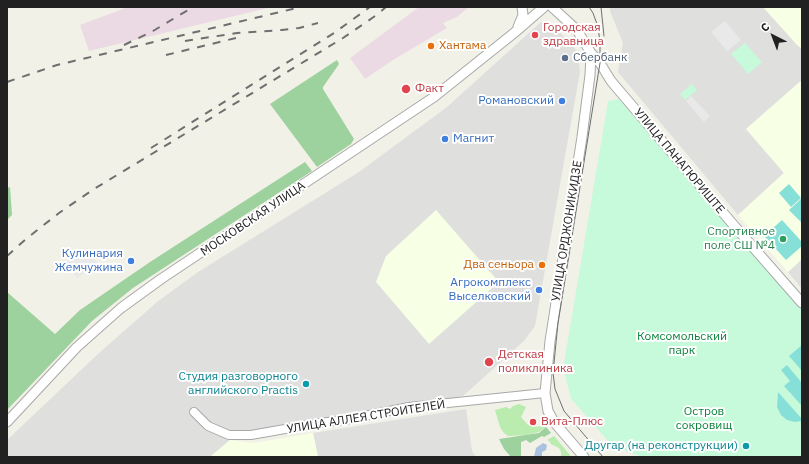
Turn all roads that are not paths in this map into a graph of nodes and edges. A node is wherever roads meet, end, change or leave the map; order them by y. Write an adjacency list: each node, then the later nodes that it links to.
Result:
1 (522, 7): 4 (street, МОСКОВСКАЯ УЛИЦА)
2 (544, 7): 4 (street, МОСКОВСКАЯ УЛИЦА)
3 (552, 7): 5 (street)
4 (514, 34): 9 (street, МОСКОВСКАЯ УЛИЦА)
5 (591, 53): 6 (street, УЛИЦА ПАНАГЮРИШТЕ); 7 (street, УЛИЦА ОРДЖОНИКИДЗЕ)
6 (802, 303)
7 (545, 393): 8 (street, УЛИЦА АЛЛЕЯ СТРОИТЕЛЕЙ); 10 (street, УЛИЦА ОРДЖОНИКИДЗЕ)
8 (194, 412)
9 (7, 422)
10 (584, 457)

